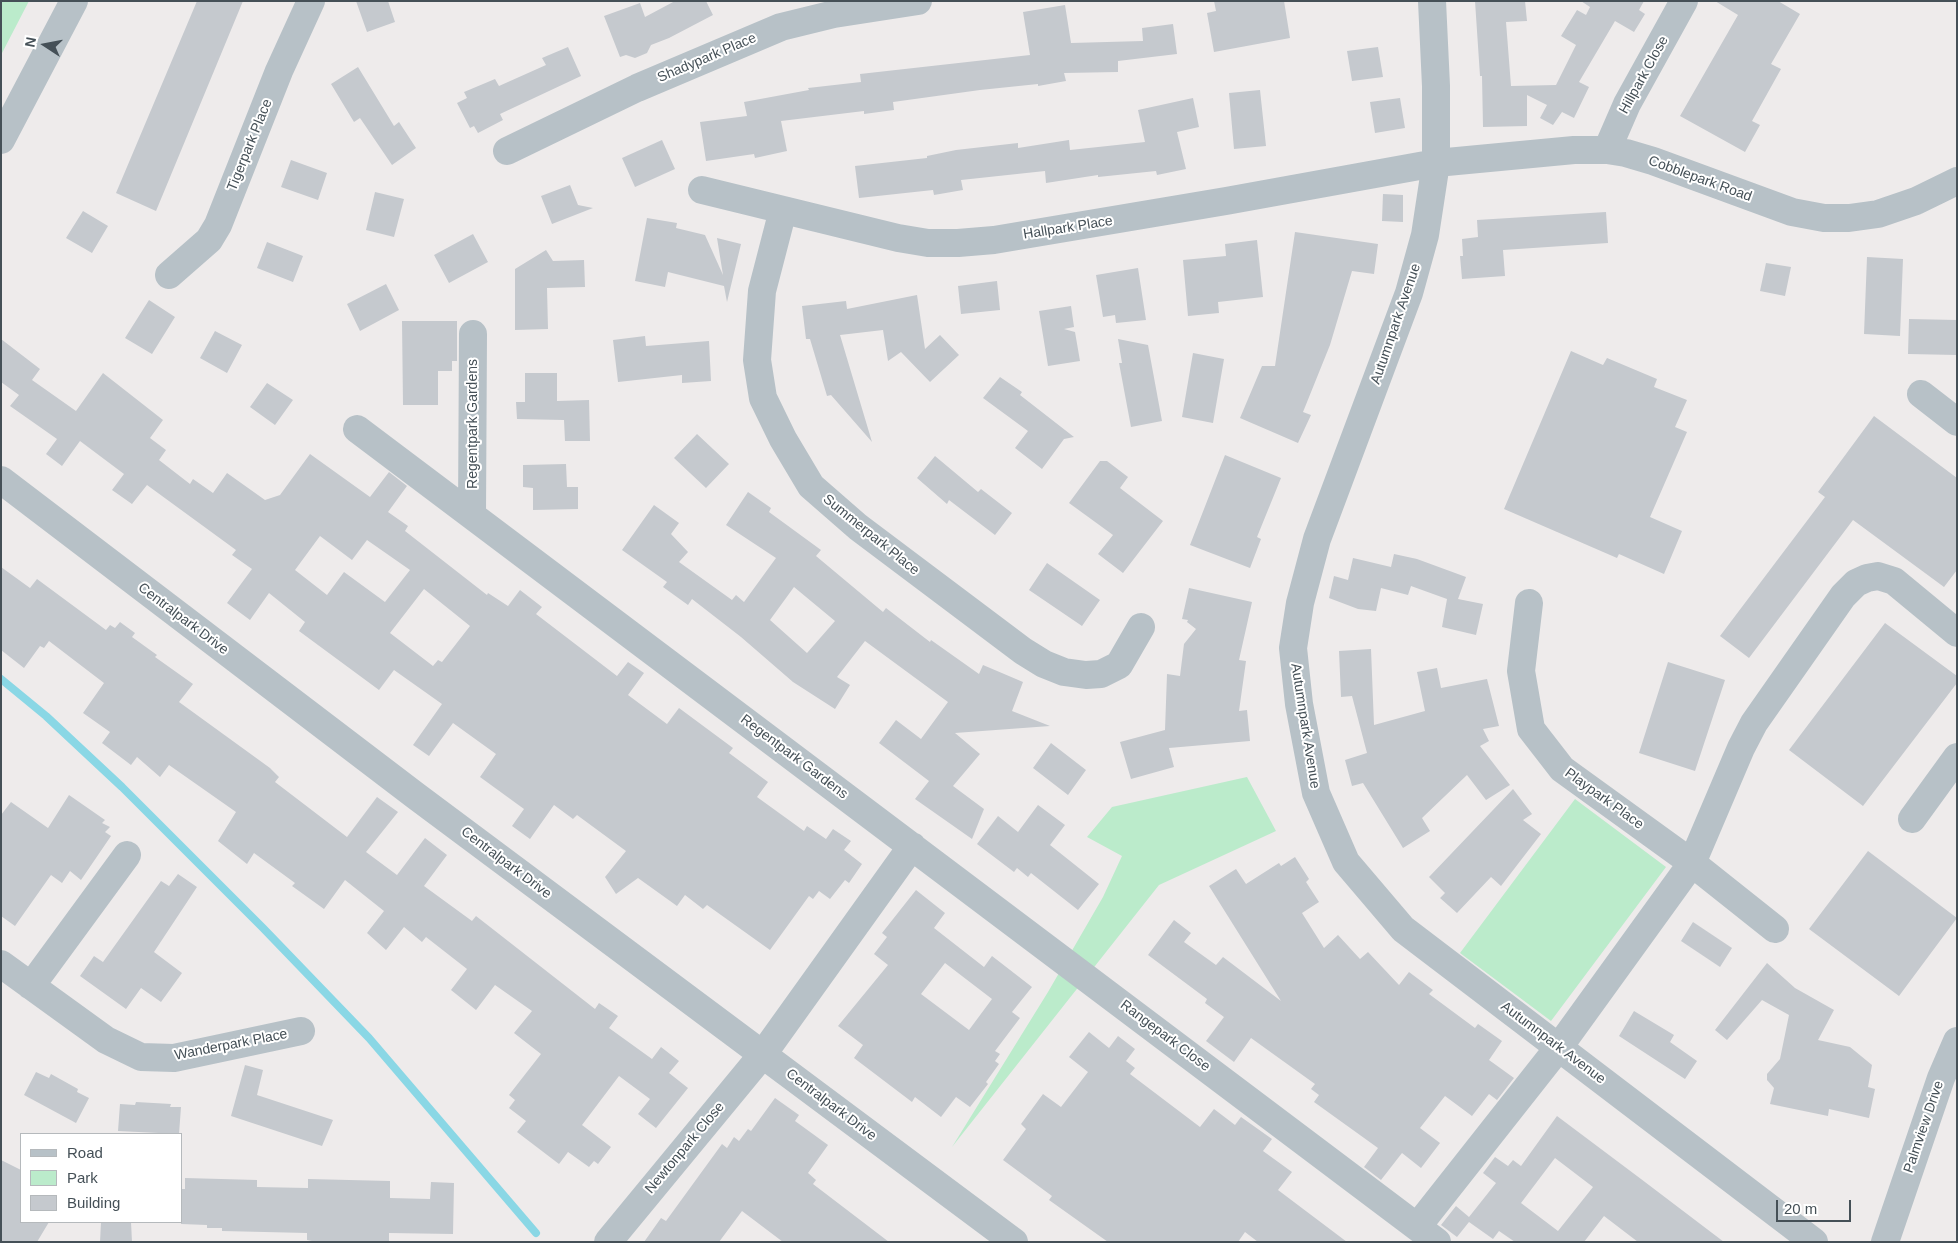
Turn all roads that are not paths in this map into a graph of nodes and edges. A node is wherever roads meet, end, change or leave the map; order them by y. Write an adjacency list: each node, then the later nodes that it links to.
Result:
1 (74, 1): 6 (street)
2 (311, 1): 13 (street, Tigerpark Place)
3 (918, 1): 7 (street, Shadypark Place)
4 (1432, 1): 9 (street, Autumnpark Avenue)
5 (1684, 1): 8 (street, Hillpark Close)
6 (1, 140)
7 (507, 150)
8 (1607, 150): 9 (street, Cobblepark Road); 10 (street, Cobblepark Road)
9 (1436, 163): 12 (street, Hallpark Place); 33 (street, Autumnpark Avenue)
10 (1957, 181)
11 (702, 190): 12 (street, Hallpark Place)
12 (783, 210): 22 (street, Summerpark Place)
13 (169, 275)
14 (473, 334): 19 (street, Regentpark Gardens)
15 (1920, 394): 16 (street)
16 (1957, 422)
17 (358, 429): 19 (street, Regentpark Gardens)
18 (1, 480): 34 (street, Centralpark Drive)
19 (472, 514): 25 (street, Regentpark Gardens)
20 (1529, 603): 27 (street, Playpark Place)
21 (1953, 620): 27 (street)
22 (1142, 627)
23 (1957, 756): 24 (street)
24 (1912, 819)
25 (912, 846): 34 (street); 36 (street, Rangepark Close)
26 (127, 855): 30 (street)
27 (1692, 864): 28 (street, Playpark Place); 33 (street)
28 (1775, 928)
29 (1, 964): 30 (street, Wanderpark Place)
30 (31, 986): 31 (street, Wanderpark Place)
31 (302, 1031)
32 (1957, 1041): 35 (street, Palmview Drive)
33 (1559, 1047): 36 (street, Rangepark Close); 39 (street, Autumnpark Avenue)
34 (763, 1054): 37 (street, Newtonpark Close); 38 (street, Centralpark Drive)
35 (1949, 1080): 40 (street, Palmview Drive)
36 (1427, 1234)
37 (608, 1242)
38 (1014, 1242)
39 (1814, 1242)
40 (1885, 1242)

